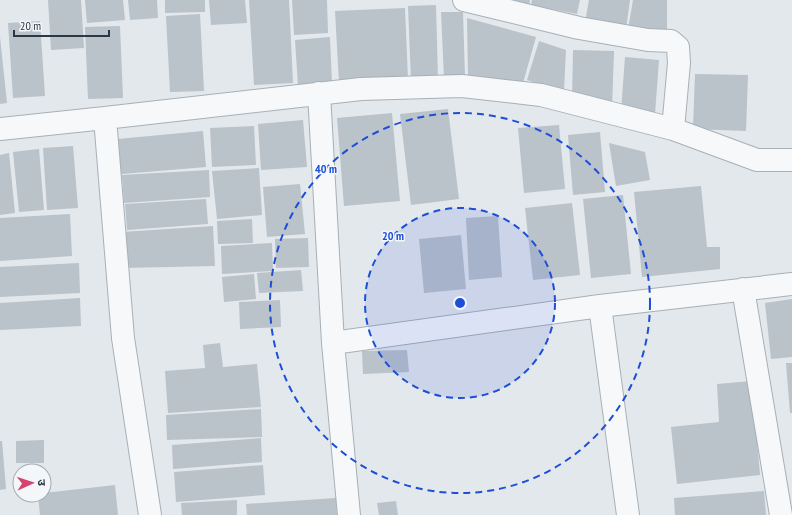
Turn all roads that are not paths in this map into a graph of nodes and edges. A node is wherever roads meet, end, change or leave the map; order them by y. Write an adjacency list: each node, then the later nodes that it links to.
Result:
1 (464, 0): 5 (street)
2 (319, 93): 3 (street); 5 (street); 10 (street)
3 (105, 118): 4 (street); 11 (street)
4 (0, 129)
5 (673, 129): 6 (street)
6 (792, 160)
7 (792, 284): 8 (street)
8 (743, 289): 9 (street); 14 (street)
9 (600, 306): 10 (street); 13 (street)
10 (334, 343): 12 (street)
11 (150, 515)
12 (349, 515)
13 (628, 515)
14 (781, 515)

